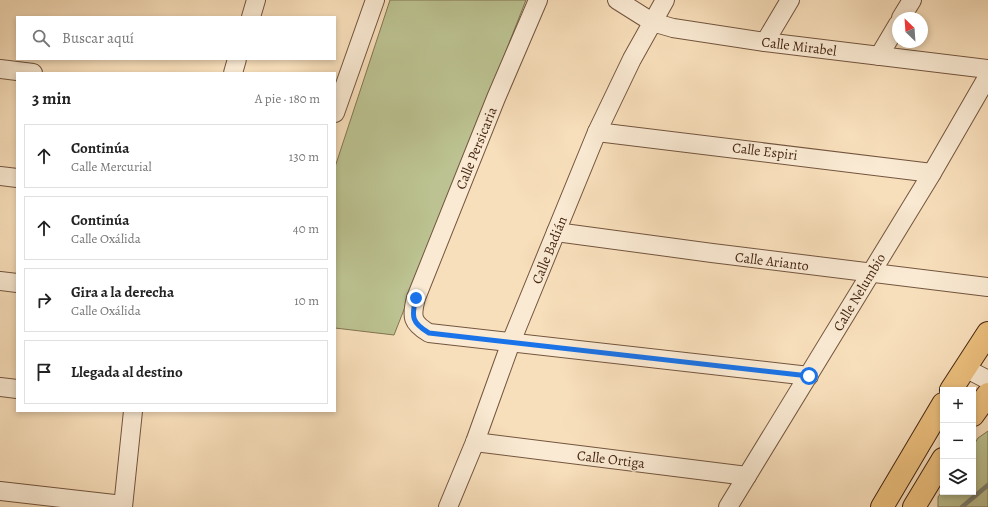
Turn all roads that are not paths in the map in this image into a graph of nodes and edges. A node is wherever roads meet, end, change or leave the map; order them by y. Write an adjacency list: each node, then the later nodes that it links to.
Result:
1 (256, 0): 9 (street)
2 (375, 0): 20 (street)
3 (538, 0): 31 (street, Calle Persicaria)
4 (617, 0): 10 (street, Calle Mirabel)
5 (665, 0): 10 (street, Calle Badián)
6 (790, 0): 12 (street)
7 (912, 0): 8 (street)
8 (905, 12)
9 (251, 16)
10 (652, 22): 12 (street, Calle Mirabel); 21 (street, Calle Badián)
11 (892, 34): 13 (street)
12 (765, 42): 13 (street, Calle Mirabel)
13 (879, 56): 16 (street, Calle Mirabel)
14 (237, 60): 18 (street)
15 (0, 69): 17 (street)
16 (988, 69)
17 (25, 72)
18 (233, 72)
19 (988, 76): 22 (street, Calle Nelumbio)
20 (336, 111)
21 (597, 132): 22 (street, Calle Espiri); 25 (street, Calle Badián)
22 (932, 172): 26 (street, Calle Nelumbio)
23 (0, 176): 24 (street)
24 (16, 178)
25 (556, 232): 26 (street, Calle Arianto); 31 (street, Calle Badián)
26 (871, 273): 29 (street, Calle Arianto); 33 (street, Calle Nelumbio)
27 (0, 281): 28 (street)
28 (16, 283)
29 (988, 287)
30 (988, 333): 32 (main road)
31 (511, 342): 33 (street); 42 (street, Calle Badián)
32 (965, 368): 34 (street); 36 (main road)
33 (809, 376): 44 (street, Calle Nelumbio)
34 (988, 380)
35 (0, 387): 37 (street)
36 (953, 387)
37 (16, 389)
38 (988, 394): 41 (main road)
39 (940, 409): 49 (main road)
40 (133, 412): 46 (street)
41 (976, 412)
42 (475, 442): 44 (street, Calle Ortiga); 47 (street, Calle Badián)
43 (940, 464): 50 (main road)
44 (747, 476): 48 (street, Calle Nelumbio)
45 (0, 491): 46 (street)
46 (123, 506)
47 (448, 507)
48 (728, 507)
49 (882, 507)
50 (914, 507)

